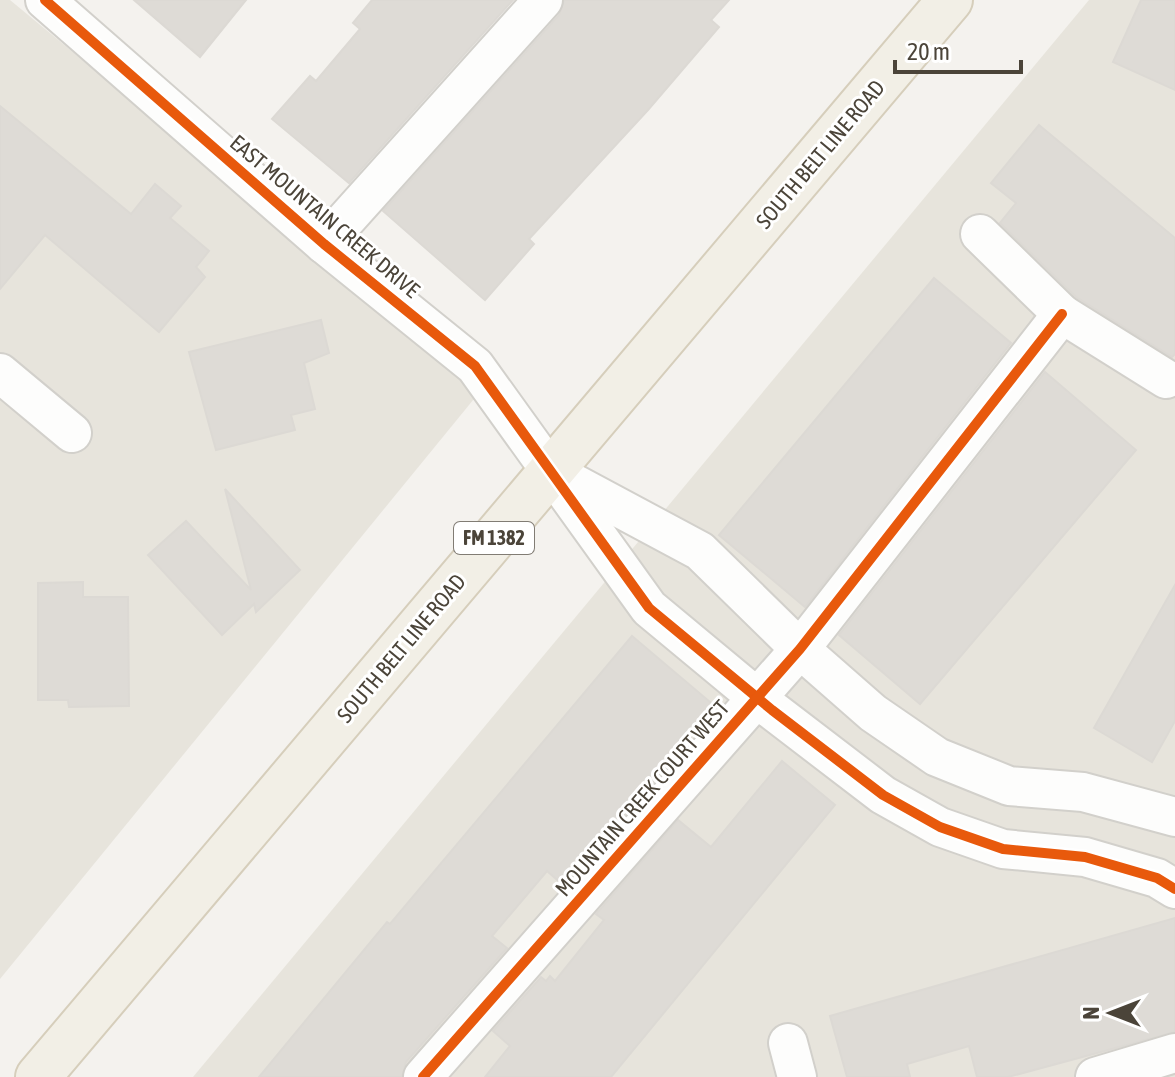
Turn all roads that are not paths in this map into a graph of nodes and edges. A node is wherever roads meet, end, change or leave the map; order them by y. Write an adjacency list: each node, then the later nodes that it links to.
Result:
1 (543, 0): 5 (street, EAST MOUNTAIN CREEK DRIVE)
2 (950, 0): 10 (main road, SOUTH BELT LINE ROAD / FM 1382)
3 (53, 3): 5 (street, EAST MOUNTAIN CREEK DRIVE)
4 (980, 234): 6 (street)
5 (324, 244): 10 (street, EAST MOUNTAIN CREEK DRIVE)
6 (1062, 314): 8 (street); 11 (street, MOUNTAIN CREEK COURT WEST)
7 (0, 373): 9 (street)
8 (1166, 379)
9 (72, 433)
10 (551, 470): 11 (street); 12 (street, EAST MOUNTAIN CREEK DRIVE); 16 (main road, SOUTH BELT LINE ROAD / FM 1382)
11 (800, 649): 12 (street, MOUNTAIN CREEK COURT WEST); 13 (street)
12 (758, 698): 14 (street, EAST MOUNTAIN CREEK DRIVE); 17 (street, MOUNTAIN CREEK COURT WEST)
13 (1175, 817)
14 (1169, 874)
15 (1175, 1053): 18 (street)
16 (38, 1077)
17 (423, 1077)
18 (1095, 1077)

